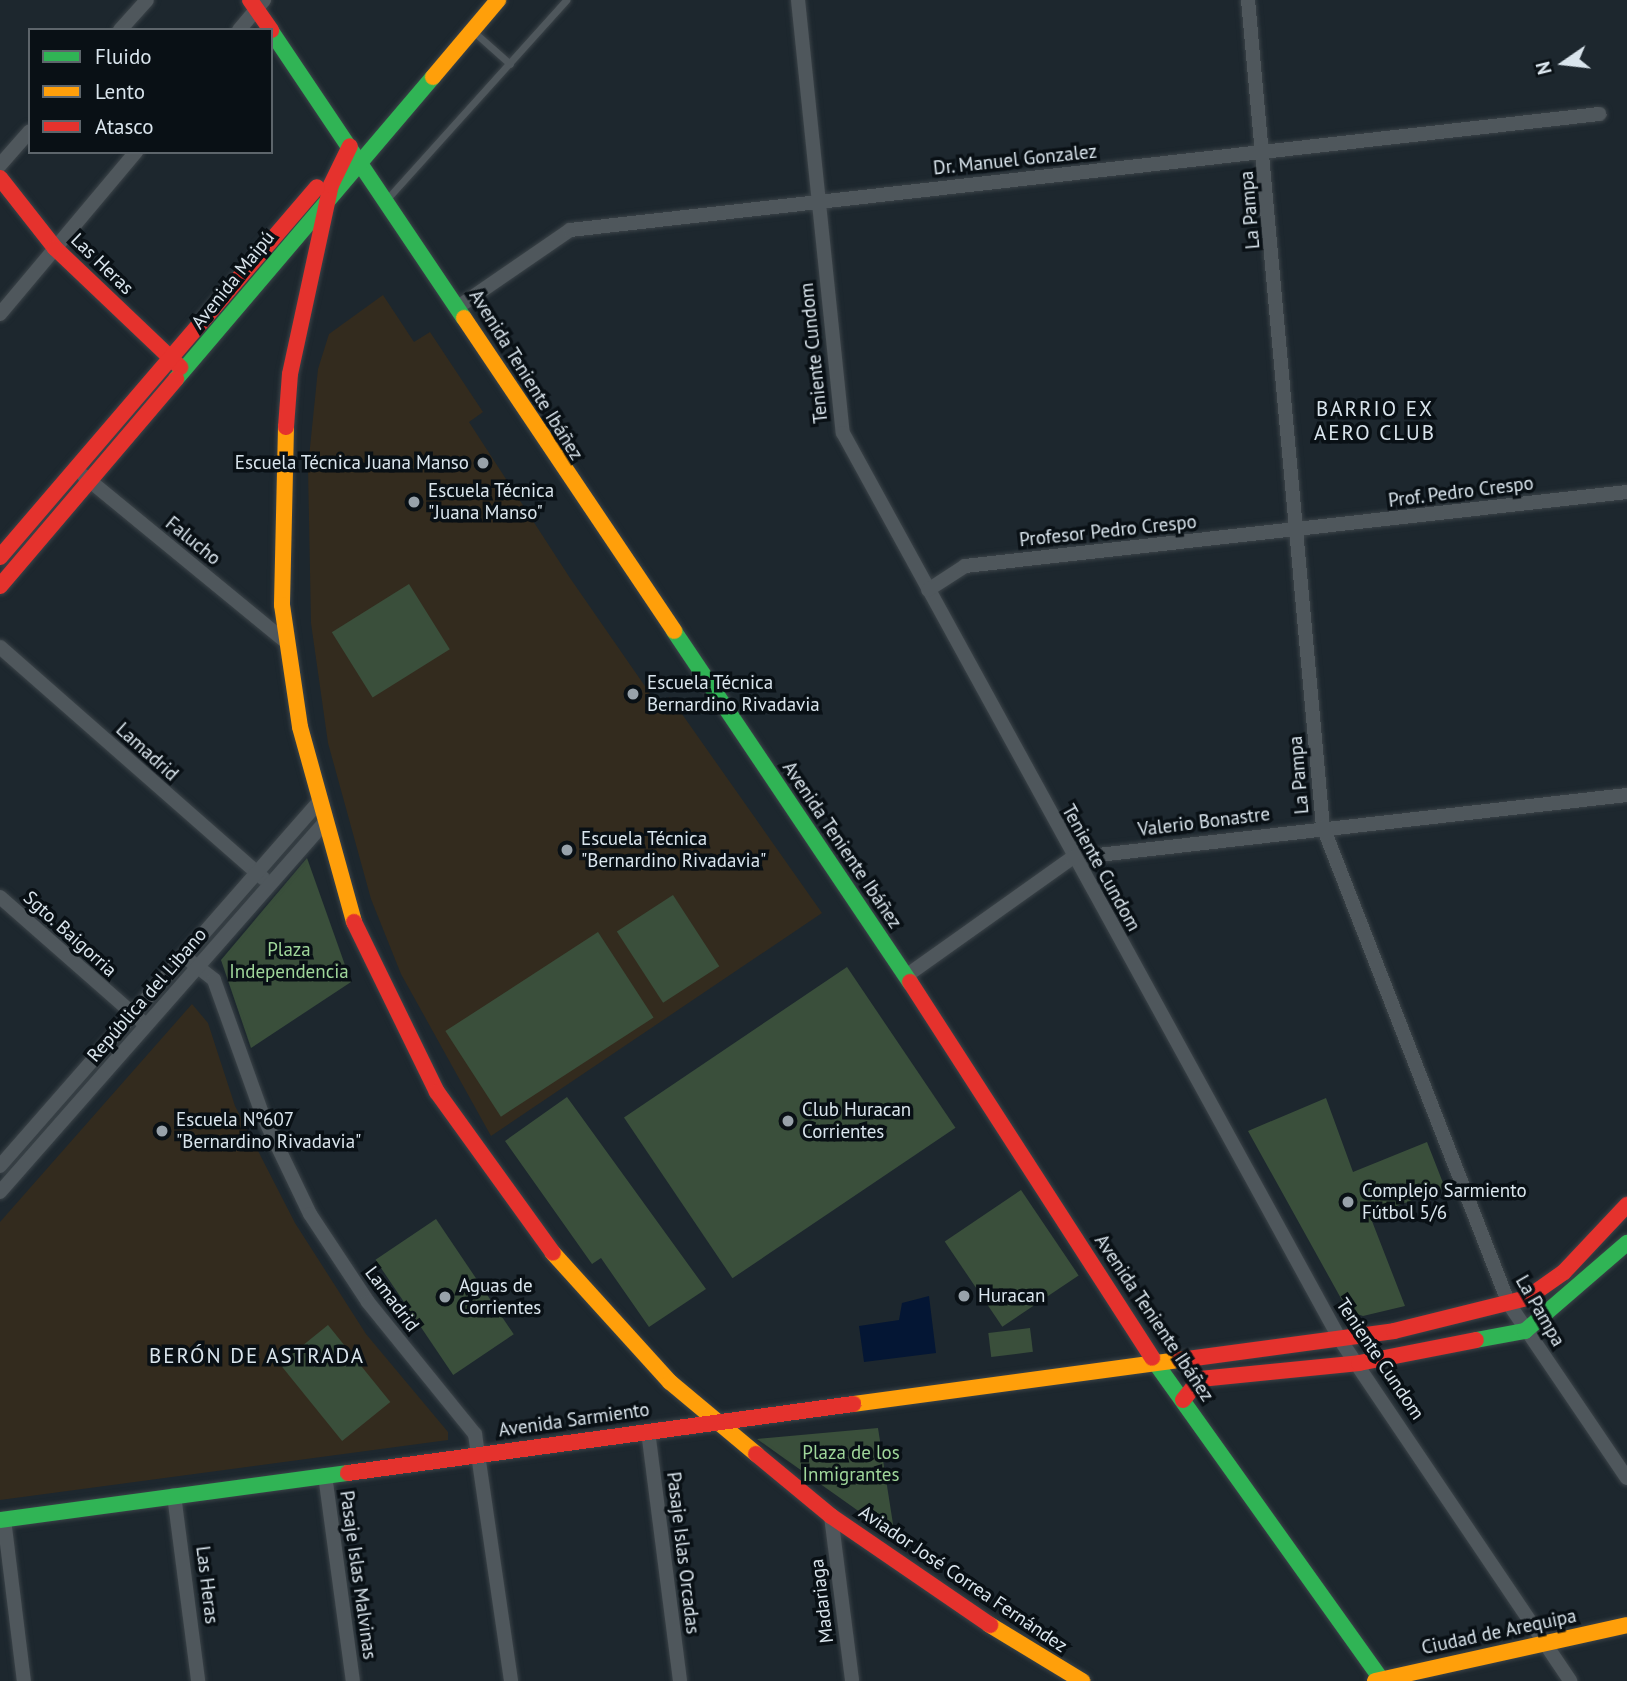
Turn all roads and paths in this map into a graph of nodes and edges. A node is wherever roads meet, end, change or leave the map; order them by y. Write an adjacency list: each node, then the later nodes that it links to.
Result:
1 (147, 0): 8 (street)
2 (480, 0): 17 (main road, Avenida Maipú)
3 (498, 0): 11 (main road, Avenida Maipú)
4 (566, 0): 13 (lane)
5 (799, 0): 23 (street, Teniente Cundom)
6 (1248, 0): 16 (street, La Pampa)
7 (257, 3): 9 (street); 10 (main road, Avenida Teniente Ibáñez)
8 (122, 28)
9 (240, 28)
10 (270, 28)
11 (471, 29): 13 (lane); 17 (main road, Avenida Maipú)
12 (273, 33): 17 (main road, Avenida Teniente Ibáñez)
13 (510, 64): 22 (lane)
14 (1599, 114): 16 (street, Dr. Manuel Gonzalez)
15 (28, 133): 19 (street)
16 (1264, 151): 23 (street, Dr. Manuel Gonzalez); 32 (street, La Pampa)
17 (354, 152): 21 (main road, Avenida Maipú); 22 (main road, Avenida Teniente Ibáñez); 27 (main road, Avenida Maipú)
18 (134, 154): 24 (street)
19 (0, 165)
20 (0, 178): 24 (main road, Las Heras)
21 (329, 194): 28 (main road, Avenida Maipú); 36 (main road, Aviador José Correa Fernández)
22 (386, 200): 25 (main road, Avenida Teniente Ibáñez)
23 (818, 202): 25 (street, Dr. Manuel Gonzalez); 35 (street, Teniente Cundom)
24 (55, 248): 26 (street); 27 (main road, Las Heras)
25 (458, 307): 48 (main road, Avenida Teniente Ibáñez)
26 (0, 314)
27 (170, 359): 28 (main road, Las Heras); 29 (main road, Avenida Maipú)
28 (185, 372): 30 (main road, Avenida Maipú)
29 (76, 468): 30 (street, Falucho); 33 (main road, Avenida Maipú)
30 (89, 480): 34 (main road, Avenida Maipú); 36 (street, Falucho)
31 (1627, 492): 32 (street, Prof. Pedro Crespo)
32 (1299, 531): 35 (street, Profesor Pedro Crespo); 41 (street, La Pampa)
33 (0, 557)
34 (0, 586)
35 (928, 590): 42 (street, Teniente Cundom)
36 (286, 642): 39 (main road, Aviador José Correa Fernández)
37 (0, 647): 43 (street, Lamadrid)
38 (1627, 795): 41 (street, Valerio Bonastre)
39 (318, 803): 40 (main road, Aviador José Correa Fernández); 43 (street, República del Libano)
40 (324, 823): 44 (street, República del Libano); 61 (main road, Aviador José Correa Fernández)
41 (1323, 827): 42 (street, Valerio Bonastre); 55 (street, La Pampa)
42 (1072, 858): 48 (street, Valerio Bonastre); 57 (street, Teniente Cundom)
43 (257, 873): 44 (street, Lamadrid); 46 (street, República del Libano)
44 (270, 883): 47 (street, República del Libano)
45 (0, 898): 49 (street, Sgto. Baigorria)
46 (185, 957): 47 (street, Lamadrid); 49 (street, República del Libano)
47 (198, 968): 49 (street, República del Libano); 63 (street, Lamadrid)
48 (906, 976): 58 (main road, Avenida Teniente Ibáñez)
49 (141, 1021): 50 (street, República del Libano); 51 (street, República del Libano)
50 (3, 1156): 51 (street)
51 (22, 1167): 52 (street, República del Libano)
52 (0, 1192)
53 (1627, 1205): 55 (main road, Avenida Sarmiento)
54 (1627, 1243): 56 (main road)
55 (1509, 1304): 56 (street, La Pampa); 57 (main road, Avenida Sarmiento)
56 (1525, 1331): 59 (main road); 65 (street, La Pampa)
57 (1341, 1341): 58 (main road, Avenida Sarmiento); 59 (street, Teniente Cundom)
58 (1153, 1359): 60 (main road, Avenida Teniente Ibáñez); 61 (main road, Avenida Sarmiento)
59 (1359, 1363): 60 (main road); 70 (street, Teniente Cundom)
60 (1183, 1400): 78 (main road, Avenida Teniente Ibáñez)
61 (712, 1422): 62 (main road, Avenida Sarmiento); 67 (main road, Aviador José Correa Fernández)
62 (648, 1430): 63 (main road, Avenida Sarmiento); 75 (street, Pasaje Islas Orcadas)
63 (480, 1454): 64 (main road, Avenida Sarmiento); 74 (street, Lamadrid)
64 (325, 1475): 66 (main road, Avenida Sarmiento); 73 (street, Pasaje Islas Malvinas)
65 (1627, 1478)
66 (174, 1495): 68 (main road, Avenida Sarmiento); 72 (street, Las Heras)
67 (831, 1516): 76 (street, Madariaga); 77 (main road, Aviador José Correa Fernández)
68 (2, 1520): 71 (street)
69 (1627, 1625): 70 (main road, Ciudad de Arequipa)
70 (1547, 1643): 78 (main road, Ciudad de Arequipa); 79 (street, Teniente Cundom)
71 (24, 1681)
72 (198, 1681)
73 (353, 1681)
74 (511, 1681)
75 (680, 1681)
76 (852, 1681)
77 (1082, 1681)
78 (1379, 1681)
79 (1570, 1681)

